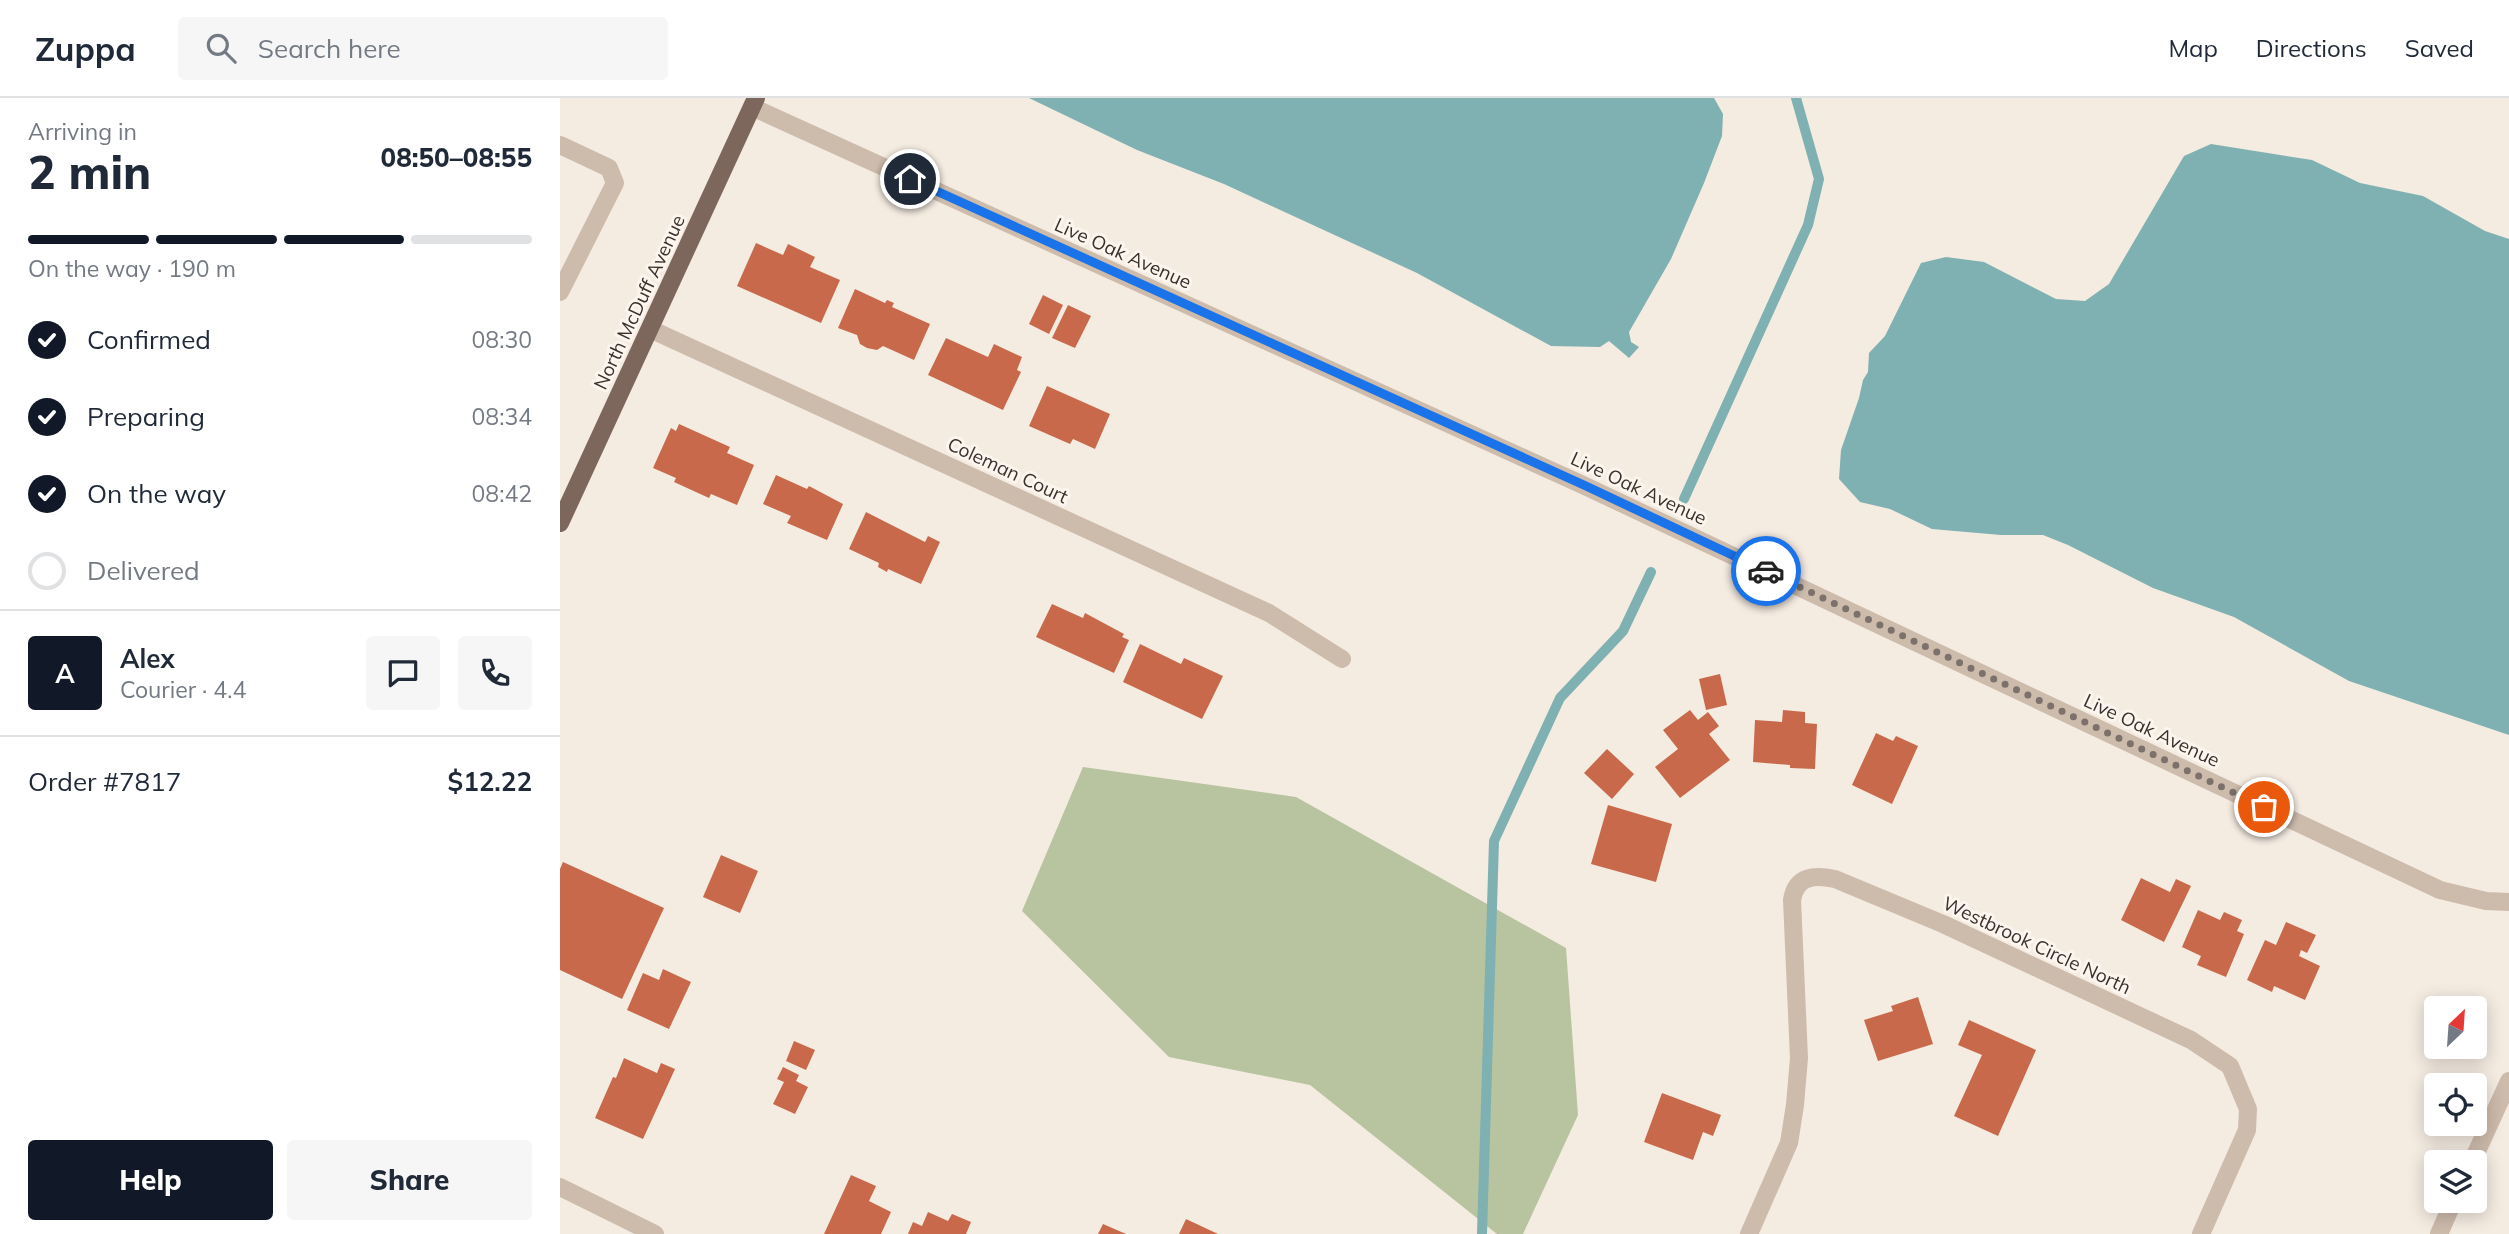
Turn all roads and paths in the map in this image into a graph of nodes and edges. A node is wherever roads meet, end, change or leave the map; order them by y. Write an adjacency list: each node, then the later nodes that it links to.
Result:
1 (754, 103): 4 (main road, North McDuff Avenue); 7 (street, Live Oak Avenue)
2 (560, 145): 3 (street)
3 (560, 292)
4 (650, 329): 5 (main road, North McDuff Avenue); 6 (street, Coleman Court)
5 (560, 523)
6 (1342, 659)
7 (2509, 902)
8 (2509, 1082): 9 (street)
9 (2478, 1150)
10 (560, 1187): 12 (street)
11 (2448, 1213): 15 (street)
12 (655, 1234)
13 (1749, 1234): 14 (street, Westbrook Circle North)
14 (2201, 1234)
15 (2439, 1234)

